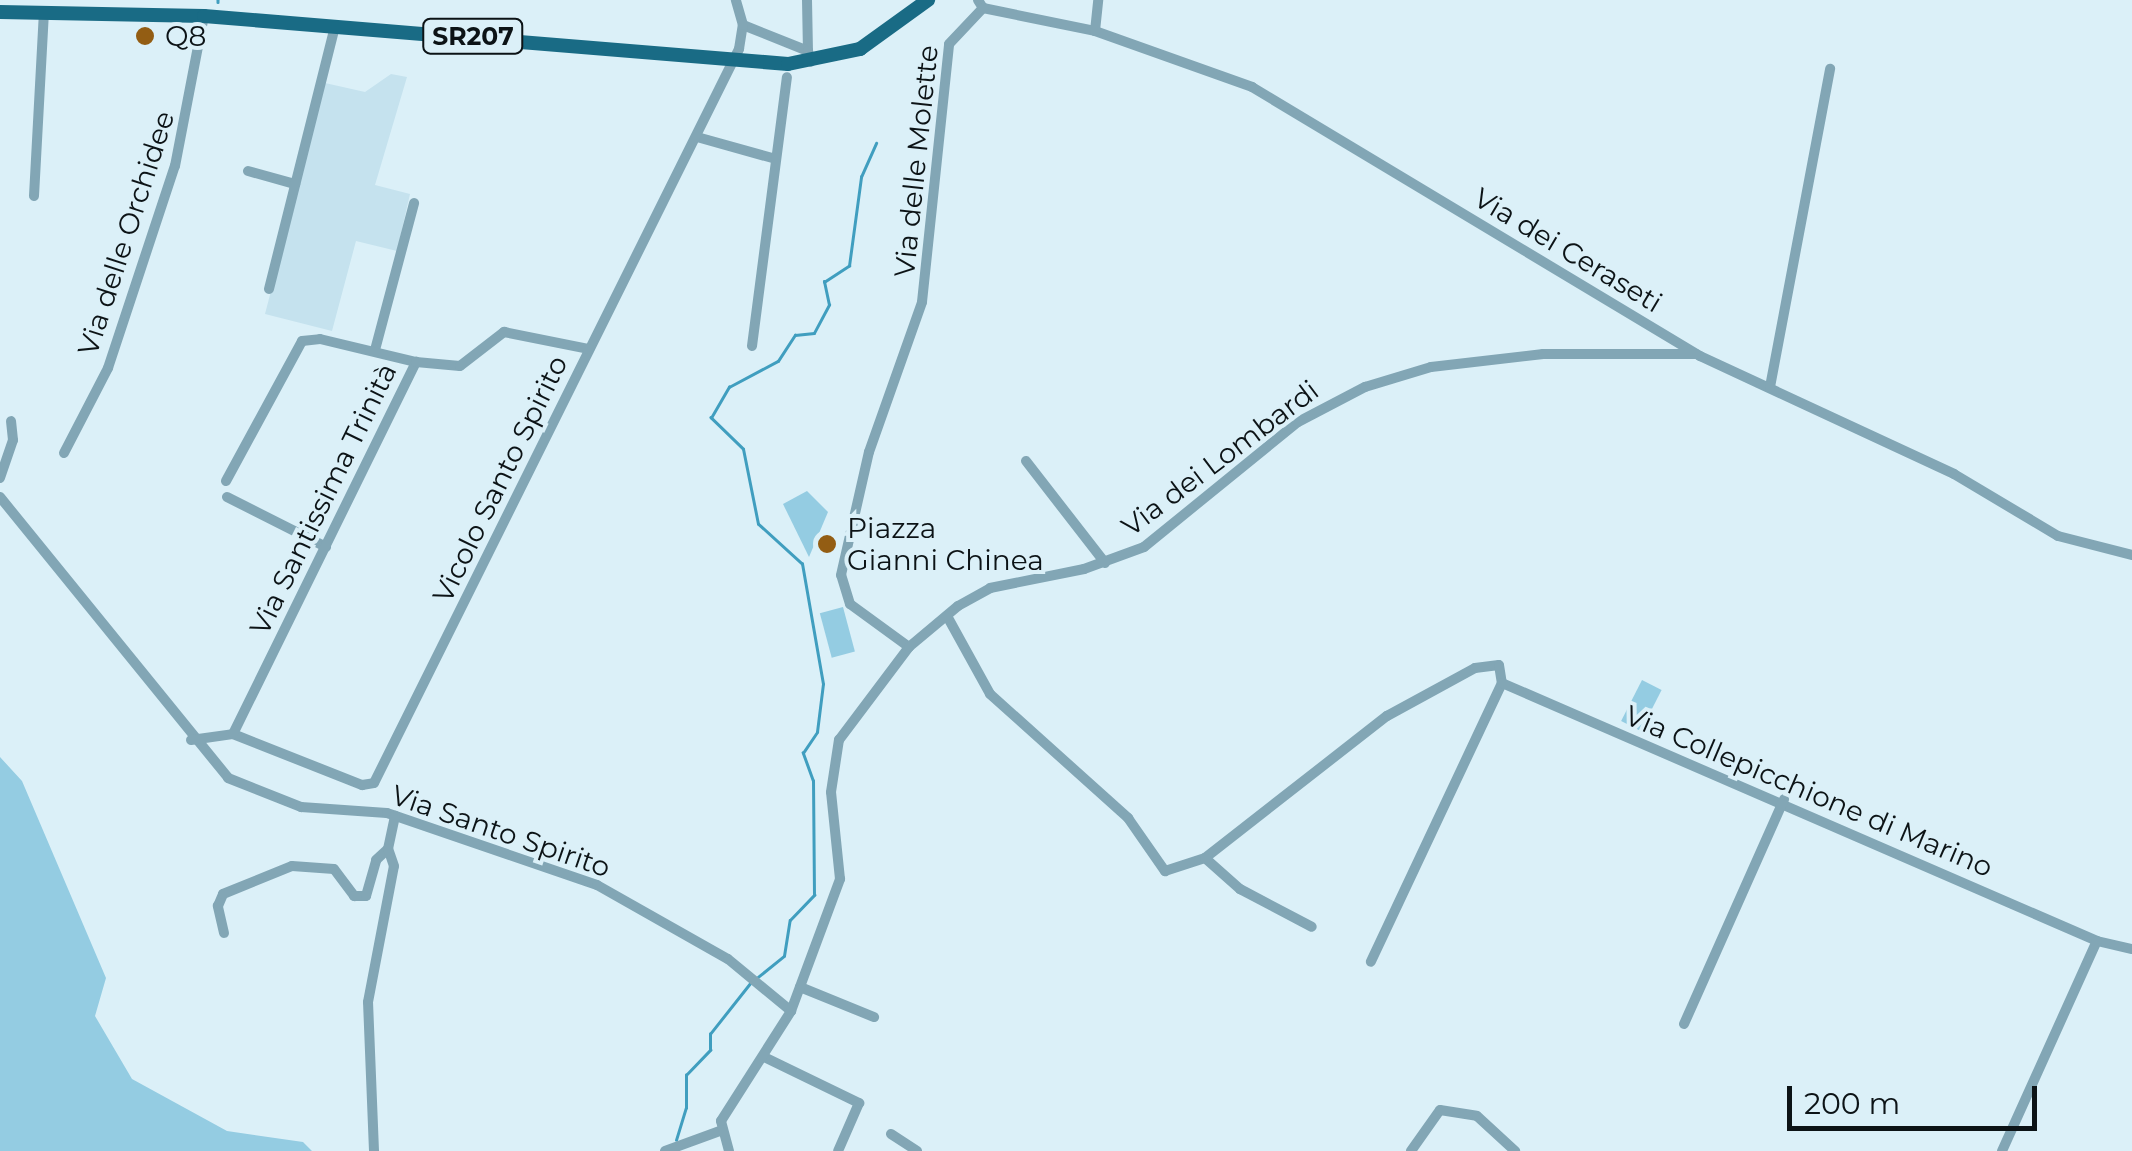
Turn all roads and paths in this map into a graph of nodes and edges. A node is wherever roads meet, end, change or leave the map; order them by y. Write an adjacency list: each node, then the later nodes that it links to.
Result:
1 (736, 0): 9 (street)
2 (807, 0): 12 (street)
3 (928, 0): 12 (main road, SR207)
4 (1098, 0): 11 (street)
5 (980, 4): 11 (street, Via dei Ceraseti); 40 (street, Via delle Molette)
6 (44, 11): 7 (main road, SR207); 8 (main road, SR207); 20 (street)
7 (0, 12)
8 (204, 16): 10 (main road, SR207); 30 (street, Via delle Orchidee)
9 (743, 25): 12 (street); 13 (street, Vicolo Santo Spirito)
10 (335, 26): 13 (main road, SR207); 19 (street)
11 (1095, 31): 26 (street, Via dei Ceraseti)
12 (810, 57): 13 (main road, SR207)
13 (733, 59): 16 (street, Vicolo Santo Spirito)
14 (1830, 69): 28 (street)
15 (786, 77): 17 (street)
16 (697, 137): 17 (street); 24 (street, Vicolo Santo Spirito)
17 (776, 159): 23 (street)
18 (248, 171): 19 (street)
19 (295, 184): 22 (street)
20 (34, 196)
21 (414, 203): 25 (street)
22 (269, 289)
23 (752, 346)
24 (589, 348): 27 (street, Via Santissima Trinità); 42 (street, Vicolo Santo Spirito)
25 (375, 350): 27 (street); 33 (street)
26 (1696, 354): 28 (street, Via dei Ceraseti); 38 (street, Via dei Lombardi)
27 (416, 362): 36 (street, Via Santissima Trinità)
28 (1770, 387): 37 (street, Via dei Ceraseti)
29 (10, 421): 32 (street)
30 (64, 454)
31 (1026, 460): 38 (street)
32 (0, 478)
33 (226, 481)
34 (227, 496): 36 (street)
35 (0, 497): 43 (street, Via Santo Spirito)
36 (326, 547): 42 (street, Via Santissima Trinità)
37 (2132, 555)
38 (1106, 563): 39 (street, Via dei Lombardi)
39 (946, 616): 40 (street, Via dei Lombardi); 47 (street)
40 (908, 648): 53 (street, Via dei Lombardi)
41 (1502, 682): 44 (street, Via Collepicchione di Marino); 47 (street, Via Collepicchione di Marino); 52 (street)
42 (233, 734): 43 (street)
43 (191, 740): 45 (street, Via Santo Spirito)
44 (1784, 800): 50 (street, Via Collepicchione di Marino); 56 (street)
45 (395, 816): 46 (street); 54 (street, Via Santo Spirito)
46 (388, 850): 49 (street); 61 (street)
47 (1205, 858): 48 (street)
48 (1312, 927)
49 (224, 934)
50 (2097, 940): 51 (street, Via Collepicchione di Marino); 67 (street)
51 (2132, 949)
52 (1372, 962)
53 (800, 986): 54 (street, Via dei Lombardi); 55 (street)
54 (791, 1012): 57 (street, Via dei Lombardi)
55 (874, 1017)
56 (1684, 1024)
57 (764, 1057): 58 (street, Via dei Lombardi); 63 (street)
58 (720, 1131): 60 (street); 62 (street)
59 (890, 1134): 64 (street)
60 (674, 1148)
61 (374, 1151)
62 (730, 1151)
63 (838, 1151)
64 (917, 1151)
65 (1410, 1151): 66 (street)
66 (1515, 1151)
67 (2002, 1151)

